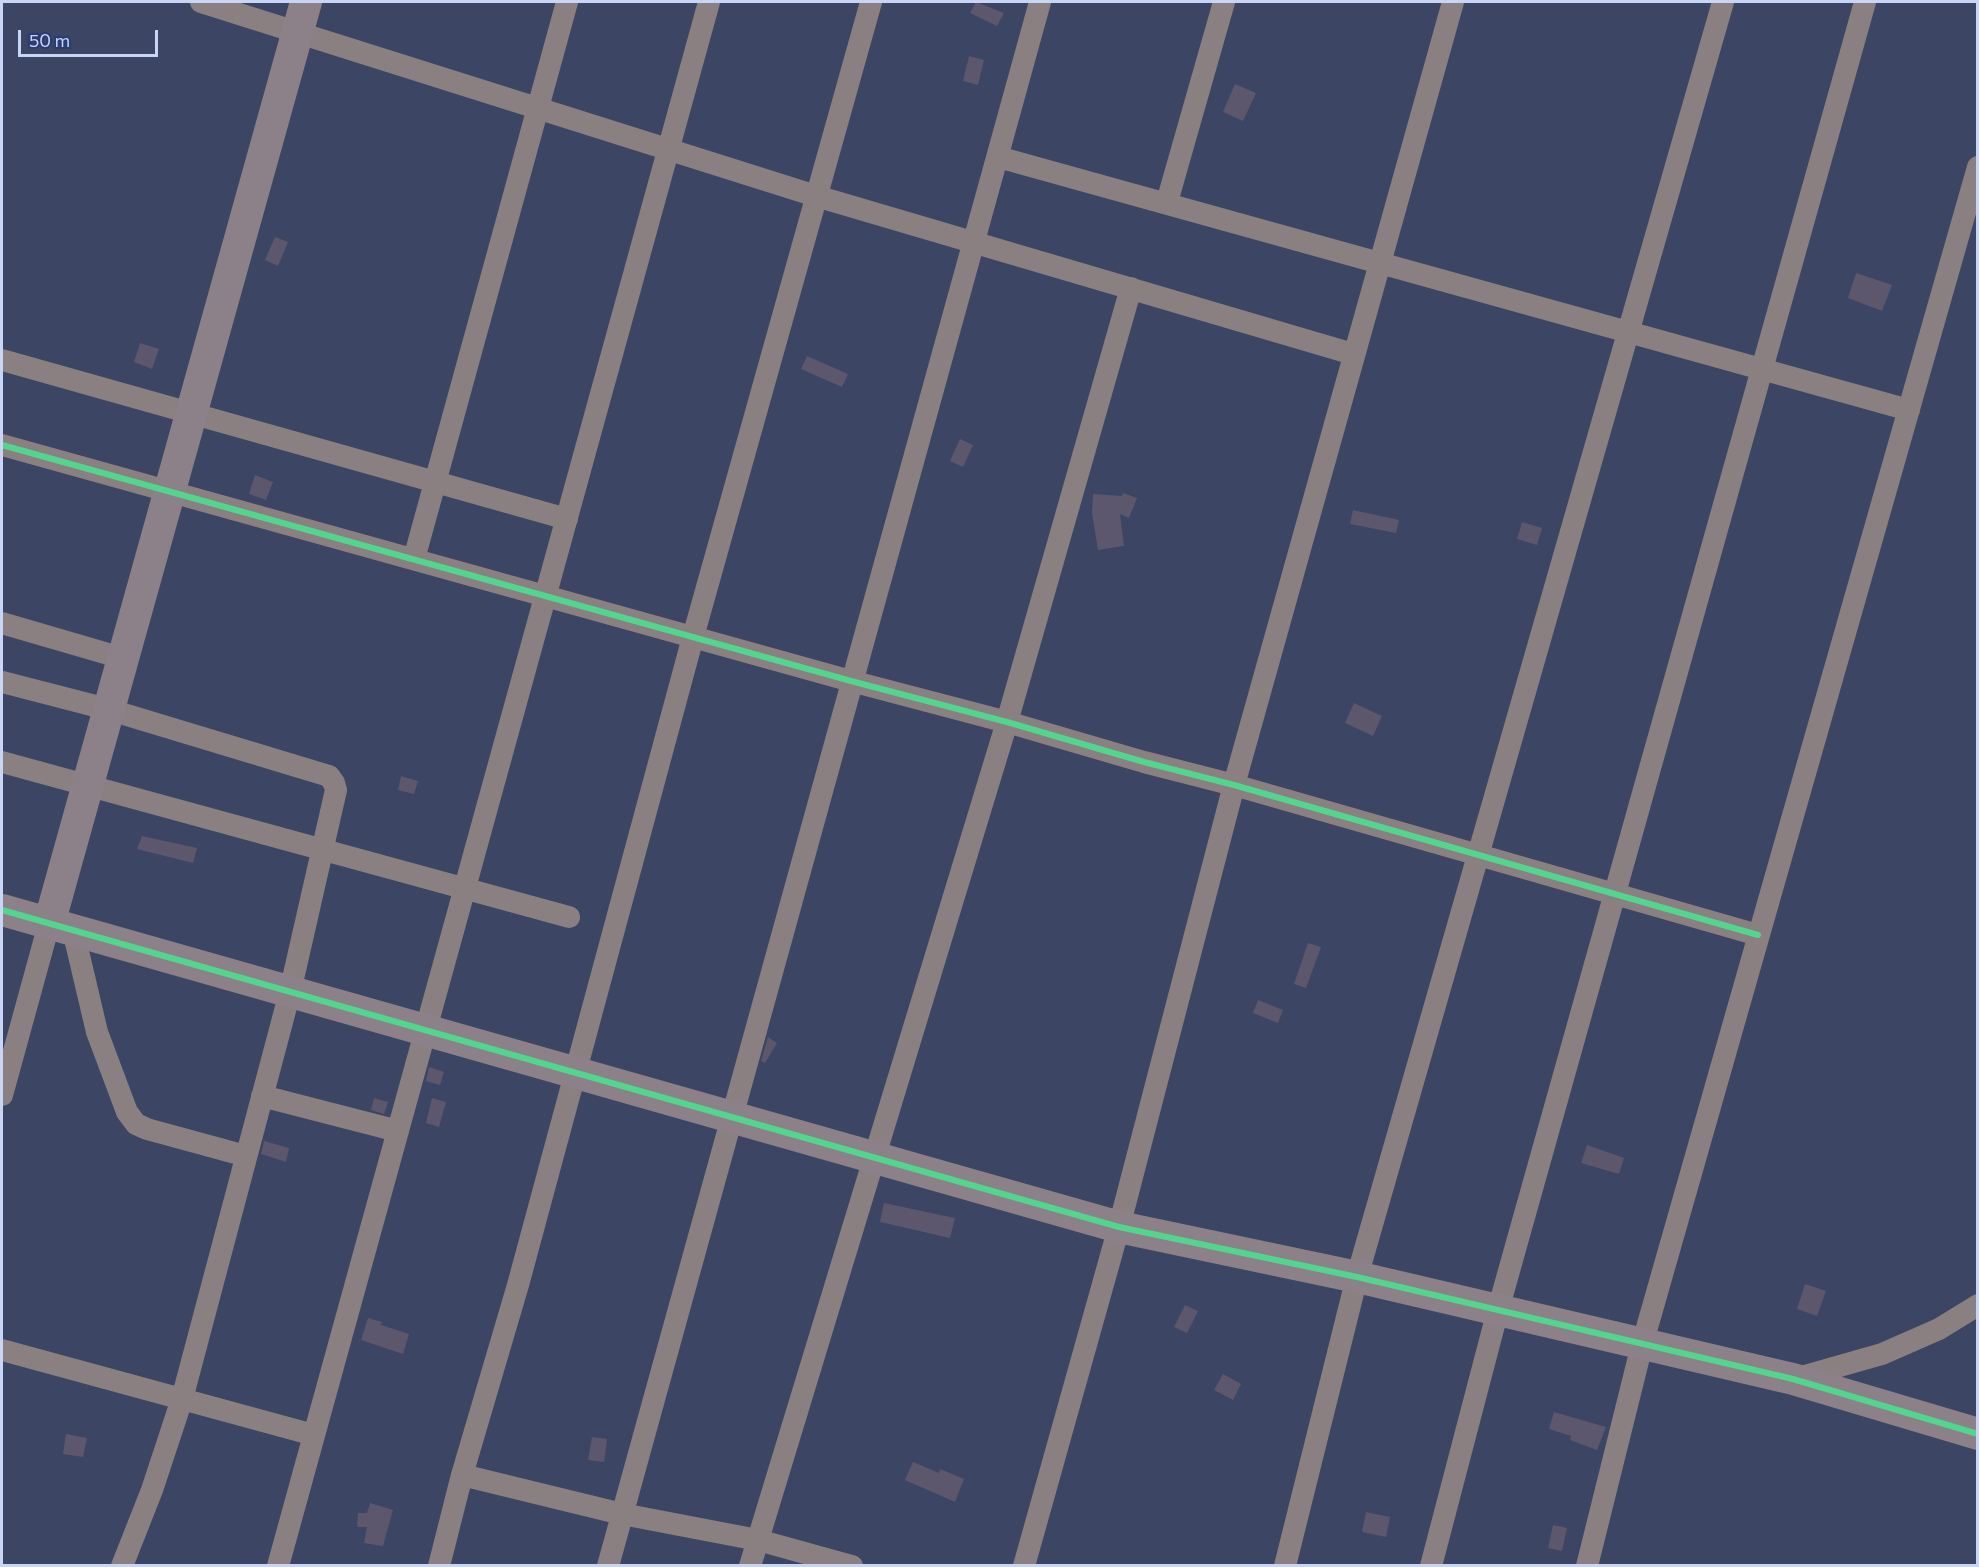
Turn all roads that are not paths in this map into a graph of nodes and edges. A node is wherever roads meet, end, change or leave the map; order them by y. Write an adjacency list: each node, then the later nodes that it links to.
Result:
1 (201, 2): 11 (street)
2 (306, 2): 11 (street)
3 (567, 2): 12 (street)
4 (709, 2): 13 (street)
5 (871, 2): 16 (street)
6 (1040, 2): 14 (street)
7 (1224, 2): 17 (street)
8 (1452, 2): 19 (street)
9 (1724, 2): 21 (street)
10 (1865, 2): 24 (street)
11 (298, 32): 12 (street); 26 (street)
12 (537, 110): 13 (street); 28 (street)
13 (668, 150): 16 (street); 30 (street)
14 (998, 157): 17 (street); 18 (street)
15 (1977, 166): 25 (street)
16 (816, 196): 18 (street); 34 (street)
17 (1167, 202): 19 (street)
18 (972, 242): 20 (street); 36 (street)
19 (1379, 263): 21 (street); 22 (street)
20 (1131, 288): 22 (street); 39 (street)
21 (1629, 332): 24 (street); 44 (street)
22 (1353, 354): 42 (street)
23 (2, 360): 26 (street)
24 (1761, 370): 25 (street); 46 (street)
25 (1909, 410): 50 (street)
26 (191, 413): 28 (street); 29 (street)
27 (2, 445): 29 (street)
28 (436, 482): 30 (street); 31 (street)
29 (168, 491): 31 (street); 35 (street)
30 (567, 519): 32 (street)
31 (414, 559): 32 (street)
32 (546, 596): 34 (street); 45 (street)
33 (2, 623): 35 (street)
34 (693, 637): 36 (street); 53 (street)
35 (122, 658): 38 (street)
36 (851, 681): 39 (street); 56 (street)
37 (2, 682): 38 (street)
38 (108, 709): 41 (street); 43 (street)
39 (1008, 722): 42 (street); 59 (street)
40 (2, 762): 41 (street)
41 (86, 784): 43 (street); 49 (street)
42 (1234, 785): 44 (street); 60 (street)
43 (323, 851): 45 (street); 51 (street)
44 (1479, 855): 46 (street); 61 (street)
45 (464, 890): 48 (street); 52 (street)
46 (1615, 893): 50 (street); 63 (street)
47 (2, 910): 49 (street)
48 (569, 917)
49 (61, 927): 51 (street); 54 (street); 58 (street)
50 (1758, 935): 64 (street)
51 (290, 992): 52 (street); 55 (street)
52 (426, 1031): 53 (street); 57 (street)
53 (574, 1074): 56 (street); 70 (street)
54 (2, 1095)
55 (262, 1096): 57 (street); 58 (street)
56 (733, 1119): 59 (street); 71 (street)
57 (398, 1131): 69 (street)
58 (246, 1156): 67 (street)
59 (874, 1158): 60 (street); 72 (street)
60 (1119, 1227): 61 (street); 79 (street)
61 (1357, 1277): 63 (street); 80 (street)
62 (1977, 1305): 66 (street)
63 (1497, 1310): 64 (street); 81 (street)
64 (1642, 1346): 66 (street); 82 (street)
65 (2, 1350): 67 (street)
66 (1793, 1379): 68 (street)
67 (182, 1399): 69 (street); 73 (street)
68 (1977, 1434)
69 (314, 1435): 74 (street)
70 (462, 1475): 71 (street); 75 (street)
71 (622, 1514): 72 (street); 76 (street)
72 (758, 1540): 77 (street); 78 (street)
73 (123, 1566)
74 (278, 1566)
75 (439, 1566)
76 (608, 1566)
77 (750, 1566)
78 (852, 1566)
79 (1024, 1566)
80 (1286, 1566)
81 (1431, 1566)
82 (1587, 1566)

